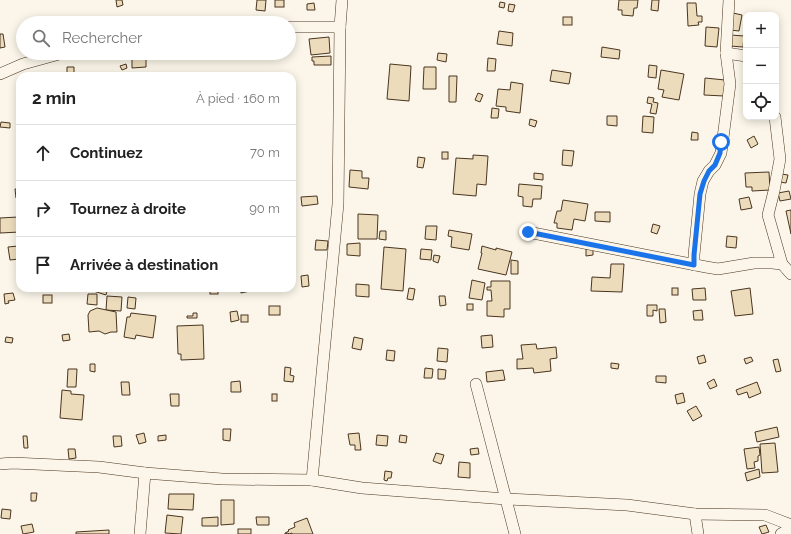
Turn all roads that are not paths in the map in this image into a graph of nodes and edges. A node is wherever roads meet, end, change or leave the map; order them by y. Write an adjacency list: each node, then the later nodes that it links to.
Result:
1 (342, 0): 4 (street)
2 (729, 0): 5 (street)
3 (296, 27): 4 (street)
4 (340, 27): 17 (street)
5 (726, 53): 6 (street); 12 (street)
6 (743, 56)
7 (37, 60): 8 (street)
8 (0, 74)
9 (775, 120): 11 (street)
10 (528, 232): 12 (street)
11 (782, 264): 12 (street); 13 (street)
12 (694, 265)
13 (791, 274)
14 (476, 384): 18 (street)
15 (0, 464): 16 (street)
16 (145, 473): 17 (street); 21 (street)
17 (312, 480): 18 (street)
18 (506, 499): 19 (street); 22 (street)
19 (695, 514): 20 (street); 23 (street)
20 (791, 526): 24 (street)
21 (140, 534)
22 (514, 534)
23 (698, 534)
24 (781, 534)

